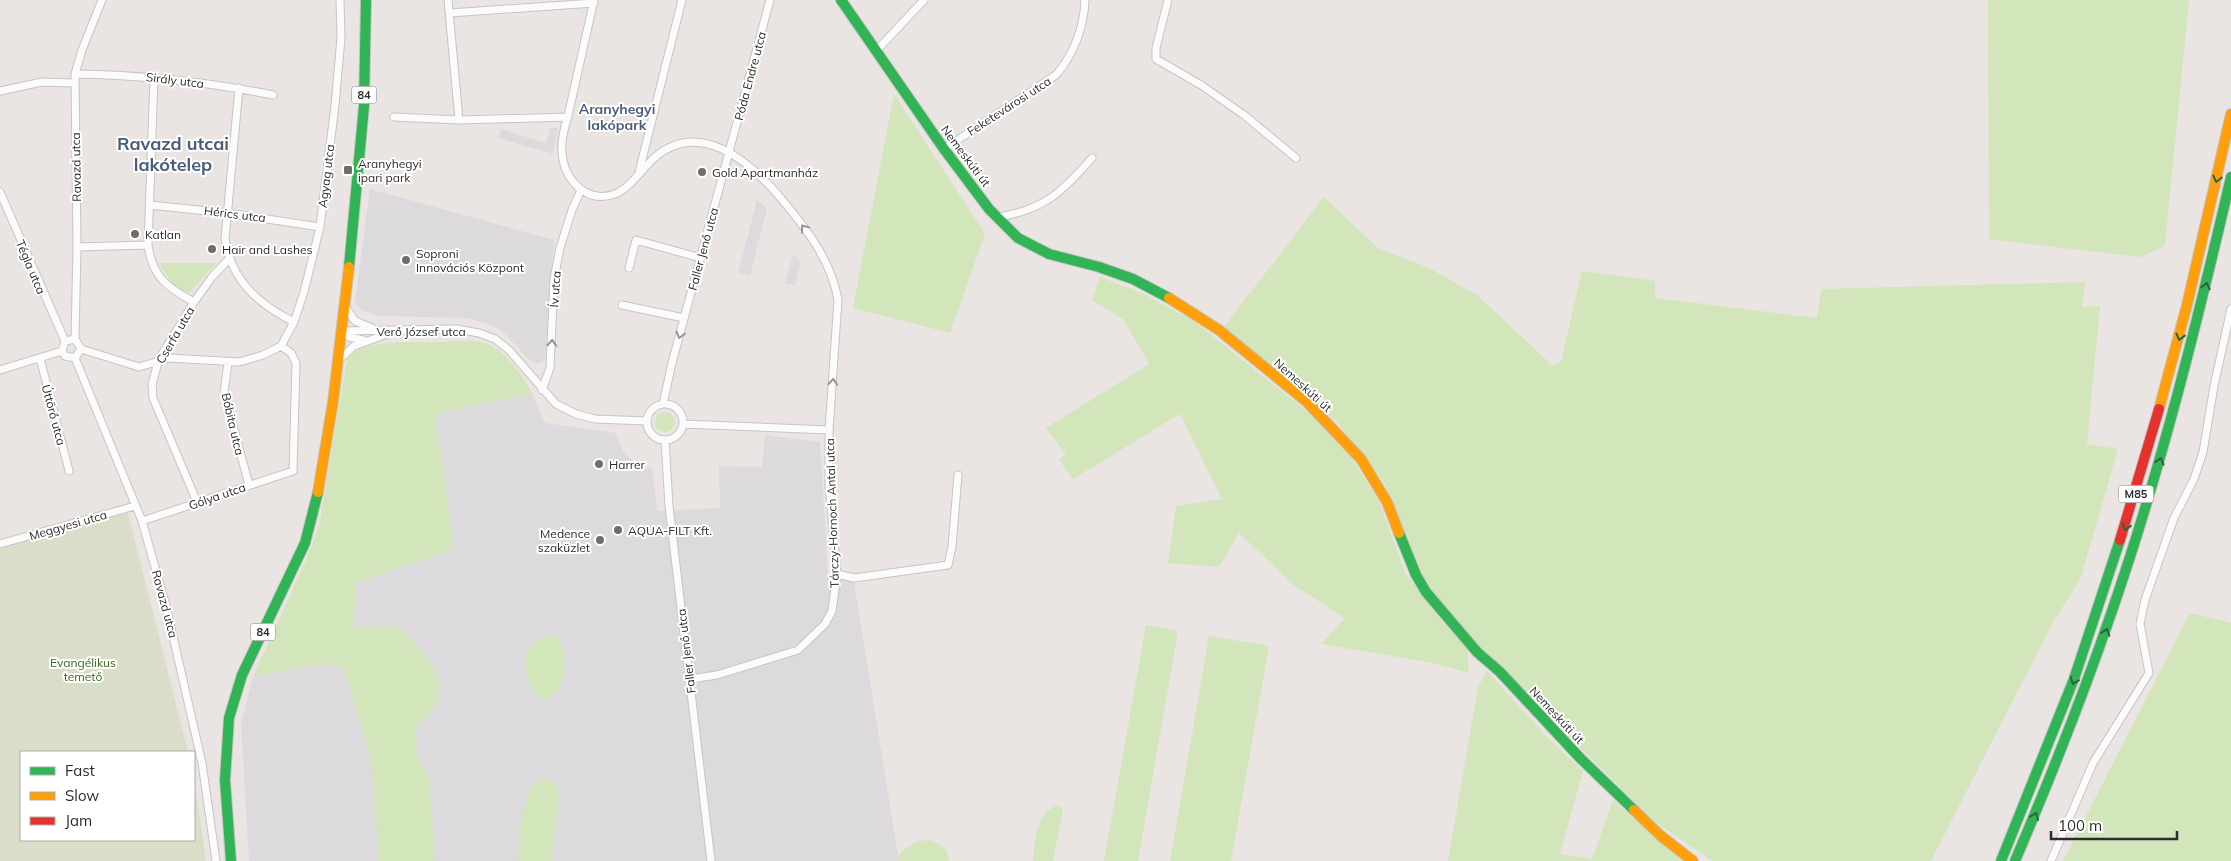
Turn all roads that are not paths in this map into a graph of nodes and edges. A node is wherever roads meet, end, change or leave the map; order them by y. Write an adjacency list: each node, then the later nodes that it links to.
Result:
1 (102, 0): 14 (street, Ravazd utca)
2 (340, 0): 35 (street, Agyag utca)
3 (366, 0): 43 (main road, 84)
4 (448, 0): 12 (street)
5 (682, 0): 28 (street)
6 (770, 0): 25 (street, Póda Endre utca)
7 (841, 0): 13 (main road, Nemeskúti út)
8 (924, 0): 13 (street)
9 (1085, 0): 24 (street, Feketevárosi utca)
10 (1168, 0): 27 (street)
11 (594, 1): 12 (street); 22 (street)
12 (450, 13): 23 (street)
13 (876, 51): 24 (main road, Nemeskúti út)
14 (75, 74): 15 (street, Sirály utca); 16 (street, Ravazd utca)
15 (154, 78): 17 (street, Sirály utca); 32 (street)
16 (75, 83): 18 (street); 37 (street, Ravazd utca)
17 (239, 88): 19 (street, Sirály utca); 33 (street)
18 (0, 91)
19 (273, 95)
20 (2231, 114): 80 (main road, M85, one-way to 80)
21 (394, 117): 23 (street)
22 (568, 117): 23 (street); 30 (street)
23 (459, 120)
24 (944, 149): 34 (main road, Nemeskúti út)
25 (730, 153): 28 (street, Tárczy-Hornoch Antal utca); 38 (street, Faller Jenő utca); 65 (street, Tárczy-Hornoch Antal utca, one-way to 25)
26 (1092, 158): 34 (street)
27 (1296, 158)
28 (639, 172): 30 (street, Tárczy-Hornoch Antal utca)
29 (2231, 177): 81 (main road, M85, one-way to 29)
30 (581, 190): 61 (street, Ív utca, one-way to 30)
31 (0, 192): 51 (street, Tégla utca)
32 (150, 205): 33 (street, Hérics utca); 36 (street)
33 (227, 213): 35 (street, Hérics utca); 39 (street)
34 (998, 217): 79 (main road, Nemeskúti út)
35 (320, 227): 46 (street, Agyag utca)
36 (148, 244): 37 (street); 41 (street)
37 (77, 247): 49 (street, Ravazd utca)
38 (701, 258): 40 (street); 45 (street, Faller Jenő utca)
39 (228, 260): 41 (street, Cserfa utca); 46 (street)
40 (629, 268)
41 (194, 302): 57 (street, Cserfa utca)
42 (622, 305): 45 (street)
43 (345, 306): 47 (main road, 84); 48 (street)
44 (2231, 309): 82 (street)
45 (684, 318): 62 (street, Faller Jenő utca, one-way to 62)
46 (294, 322): 52 (street, Agyag utca)
47 (341, 331): 48 (street, Verő József utca); 50 (street); 59 (main road, 84)
48 (398, 331): 50 (street); 61 (street, Verő József utca)
49 (75, 339): 51 (street); 53 (street)
50 (364, 340): 59 (street)
51 (65, 341): 54 (street)
52 (281, 346): 58 (street); 69 (street, Gólya utca)
53 (81, 349): 56 (street); 57 (street)
54 (62, 351): 55 (street); 56 (street)
55 (40, 358): 60 (street); 67 (street, Úttörő utca)
56 (75, 358): 71 (street, Ravazd utca)
57 (159, 359): 58 (street); 70 (street, Cserfa utca)
58 (228, 363): 69 (street, Bóbita utca)
59 (338, 363): 77 (main road, 84)
60 (0, 370)
61 (542, 390): 63 (street, Verő József utca)
62 (663, 404): 63 (street); 64 (street)
63 (647, 421): 66 (street)
64 (683, 424): 65 (street, Tárczy-Hornoch Antal utca); 66 (street)
65 (829, 430): 74 (street, Tárczy-Hornoch Antal utca)
66 (665, 440): 75 (street, Faller Jenő utca)
67 (69, 471)
68 (958, 475): 74 (street)
69 (249, 484): 70 (street, Gólya utca)
70 (197, 502): 72 (street, Gólya utca)
71 (135, 506): 72 (street, Ravazd utca); 73 (street, Meggyesi utca)
72 (142, 522): 76 (street, Ravazd utca)
73 (0, 544)
74 (837, 574): 75 (street, Tárczy-Hornoch Antal utca)
75 (690, 679): 78 (street, Faller Jenő utca)
76 (216, 861)
77 (231, 861)
78 (711, 861)
79 (1692, 861)
80 (2001, 861)
81 (2015, 861)
82 (2051, 861)

